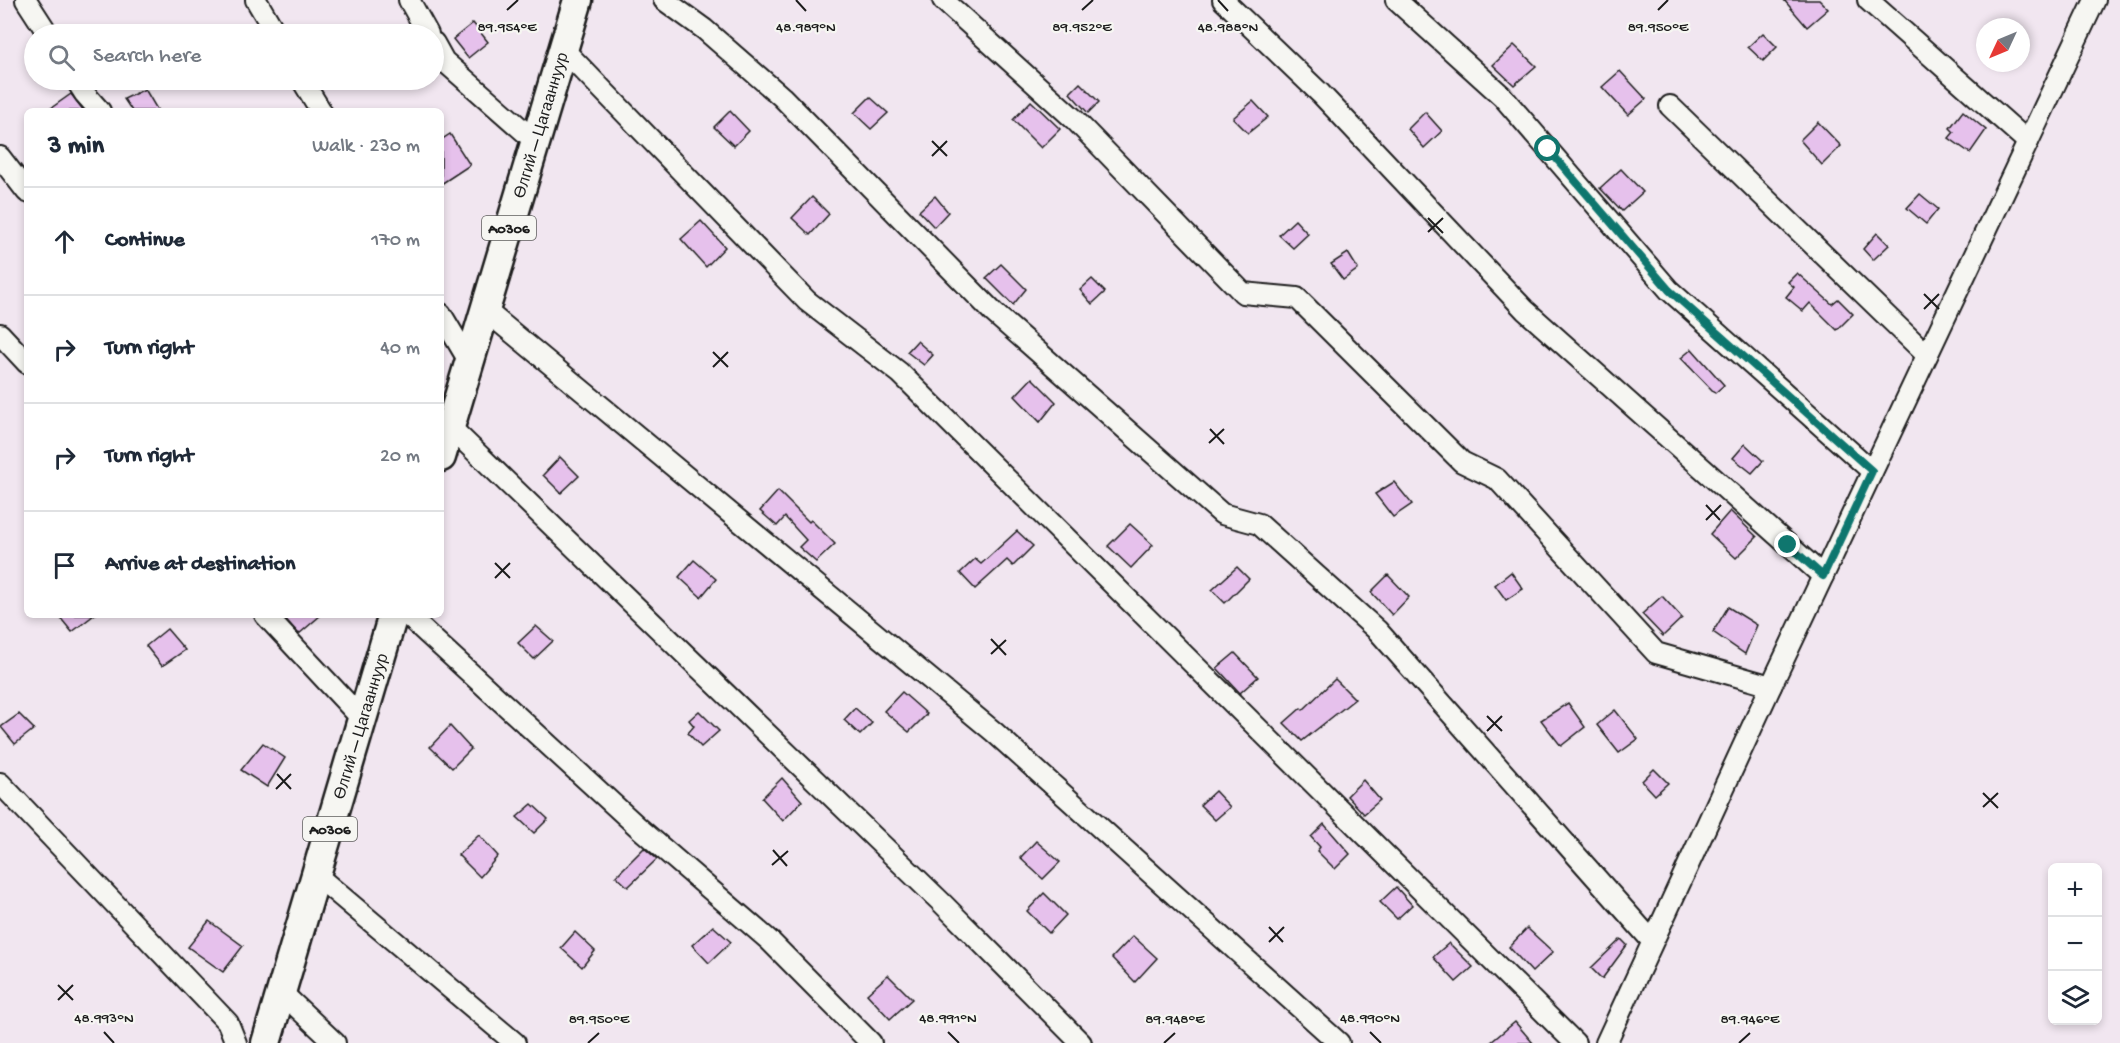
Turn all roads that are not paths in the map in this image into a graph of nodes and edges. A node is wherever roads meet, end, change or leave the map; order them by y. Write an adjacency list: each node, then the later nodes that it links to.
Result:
1 (26, 0): 11 (street)
2 (256, 0): 12 (street)
3 (409, 0): 13 (street)
4 (664, 0): 42 (street)
5 (943, 0): 38 (street)
6 (1223, 0): 34 (street)
7 (1396, 0): 33 (street)
8 (1868, 0): 22 (street)
9 (2095, 0): 22 (street)
10 (575, 2): 14 (highway, Өлгий — Цагааннуур / A0306)
11 (42, 24)
12 (270, 24)
13 (422, 24)
14 (563, 48): 21 (highway, Өлгий — Цагааннуур / A0306); 51 (street)
15 (444, 61): 21 (street)
16 (82, 90): 19 (street)
17 (308, 90): 20 (street)
18 (1670, 106): 28 (street)
19 (97, 108)
20 (319, 108)
21 (535, 141): 25 (highway, Өлгий — Цагааннуур / A0306)
22 (2028, 142): 28 (street)
23 (0, 157): 24 (street)
24 (24, 188)
25 (485, 310): 30 (highway, Өлгий — Цагааннуур / A0306); 50 (street)
26 (444, 319): 30 (street)
27 (0, 334): 29 (street)
28 (1927, 355): 33 (street)
29 (24, 360)
30 (469, 361): 31 (highway, Өлгий — Цагааннуур / A0306)
31 (450, 427): 32 (highway, Өлгий — Цагааннуур / A0306); 49 (street)
32 (444, 447)
33 (1872, 471): 34 (street)
34 (1823, 576): 38 (street)
35 (268, 618): 39 (street)
36 (392, 618): 39 (highway, Өлгий — Цагааннуур / A0306)
37 (410, 618): 48 (street)
38 (1771, 686): 42 (street)
39 (363, 718): 41 (highway, Өлгий — Цагааннуур / A0306)
40 (0, 783): 44 (street)
41 (316, 875): 43 (highway, Өлгий — Цагааннуур / A0306); 47 (street)
42 (1652, 941): 52 (street)
43 (281, 993): 45 (highway, Өлгий — Цагааннуур / A0306); 46 (street)
44 (236, 1043)
45 (266, 1043)
46 (335, 1043)
47 (515, 1043)
48 (871, 1043)
49 (1081, 1043)
50 (1339, 1043)
51 (1575, 1043)
52 (1606, 1043)

